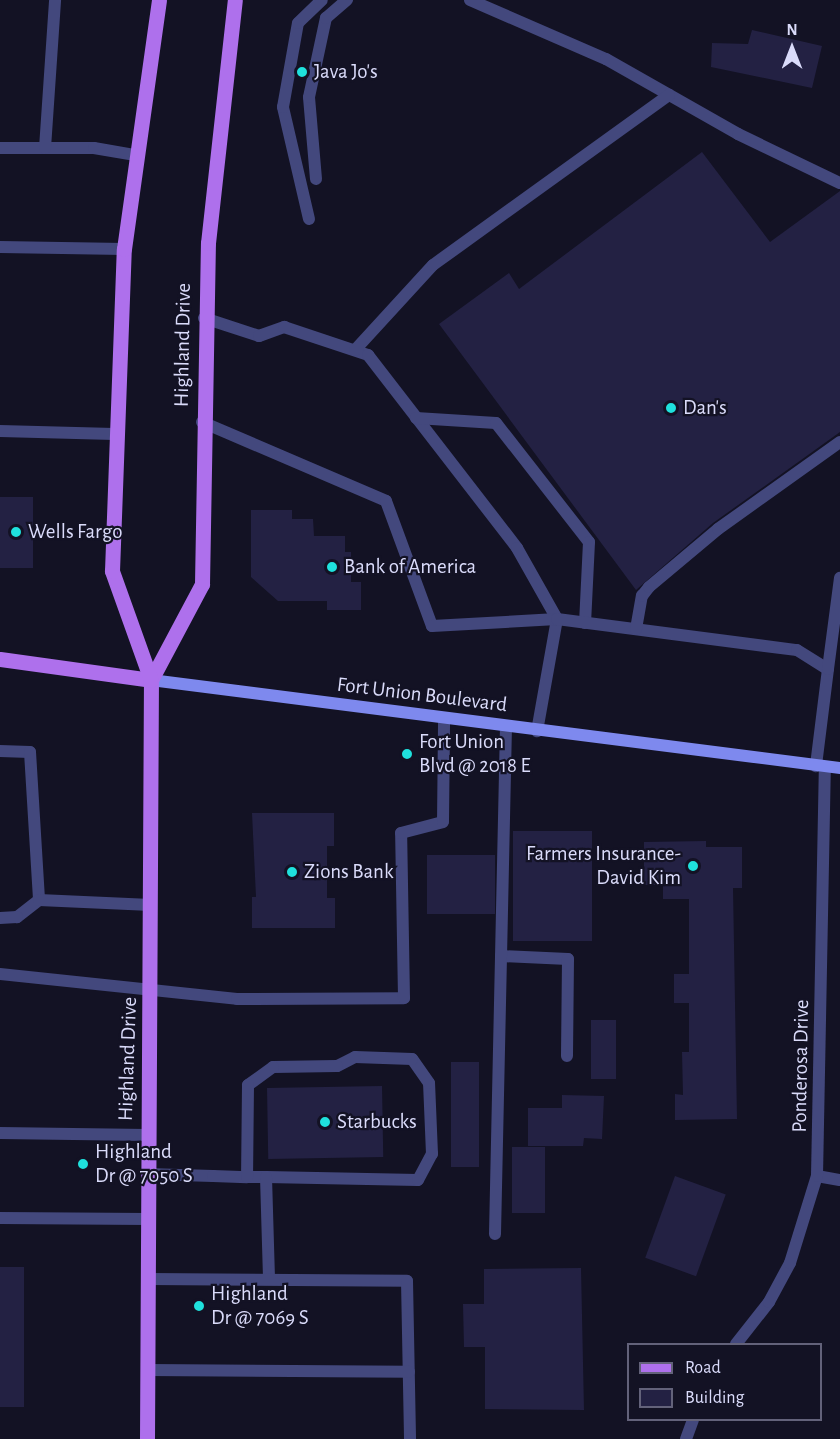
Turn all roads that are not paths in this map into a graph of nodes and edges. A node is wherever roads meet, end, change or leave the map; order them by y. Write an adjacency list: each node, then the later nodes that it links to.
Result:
1 (55, 0): 9 (street)
2 (159, 0): 10 (main road, Highland Drive)
3 (235, 0): 16 (main road, Highland Drive)
4 (322, 0): 13 (street)
5 (347, 0): 11 (street)
6 (470, 0): 7 (street)
7 (669, 95): 12 (street); 17 (street)
8 (0, 148): 9 (street)
9 (45, 148): 10 (street)
10 (135, 155): 15 (main road, Highland Drive)
11 (316, 179)
12 (840, 183)
13 (309, 219)
14 (0, 247): 15 (street)
15 (124, 249): 21 (main road, Highland Drive)
16 (204, 318): 17 (street); 19 (main road, Highland Drive)
17 (355, 350): 18 (street)
18 (416, 418): 24 (street); 25 (street)
19 (202, 422): 24 (street); 29 (main road, Highland Drive)
20 (0, 431): 21 (street)
21 (114, 434): 29 (main road, Highland Drive)
22 (840, 442): 26 (street)
23 (840, 578): 28 (street, Ponderosa Drive)
24 (557, 620): 25 (street); 32 (street)
25 (585, 623): 26 (street)
26 (636, 629): 28 (street)
27 (0, 658): 29 (main road, Fort Union Boulevard)
28 (828, 669): 34 (street, Ponderosa Drive)
29 (151, 680): 30 (main road, Fort Union Boulevard); 37 (main road, Highland Drive)
30 (444, 719): 31 (main road, Fort Union Boulevard); 41 (street)
31 (506, 727): 32 (main road, Fort Union Boulevard); 39 (street)
32 (537, 731): 34 (main road, Fort Union Boulevard)
33 (0, 751): 36 (street)
34 (821, 767): 35 (main road, Fort Union Boulevard); 46 (street, Ponderosa Drive)
35 (840, 768)
36 (39, 900): 37 (street); 38 (street)
37 (151, 905): 41 (main road, Highland Drive)
38 (0, 918)
39 (501, 956): 42 (street); 52 (street)
40 (0, 974): 41 (street)
41 (151, 987): 44 (main road, Highland Drive)
42 (567, 1056)
43 (0, 1133): 44 (street)
44 (147, 1135): 45 (main road, Highland Drive)
45 (147, 1174): 47 (street); 51 (main road, Highland Drive)
46 (817, 1176): 49 (street); 55 (street, Ponderosa Drive)
47 (247, 1177): 48 (street); 48 (street)
48 (266, 1177): 54 (street)
49 (840, 1180)
50 (0, 1218): 51 (street)
51 (148, 1219): 53 (main road, Highland Drive)
52 (495, 1234)
53 (148, 1279): 54 (street); 56 (main road, Highland Drive)
54 (269, 1279): 57 (street)
55 (737, 1343)
56 (147, 1370): 57 (street); 59 (main road, Highland Drive)
57 (409, 1372): 60 (street)
58 (692, 1421): 61 (street)
59 (147, 1439)
60 (410, 1439)
61 (686, 1439)

